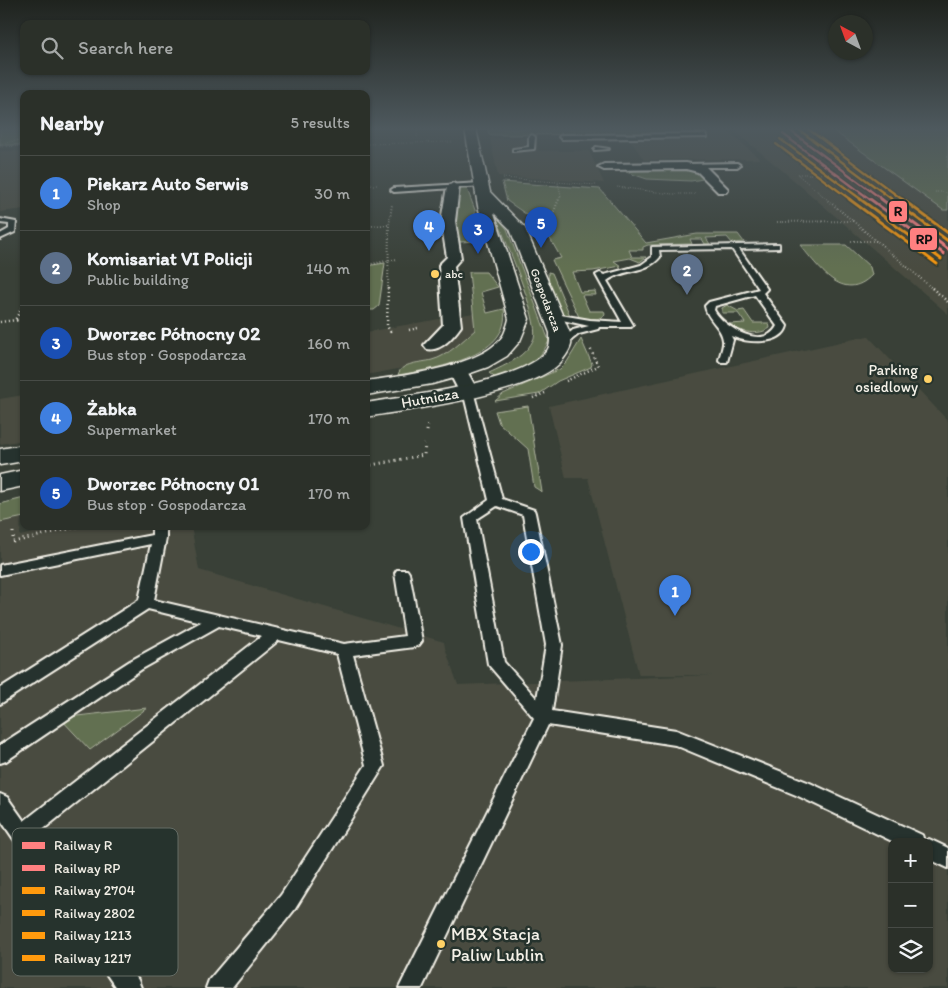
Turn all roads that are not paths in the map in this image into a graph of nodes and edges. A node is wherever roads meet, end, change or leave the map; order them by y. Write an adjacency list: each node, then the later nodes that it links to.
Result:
1 (480, 175): 3 (street, Gospodarcza)
2 (708, 175): 5 (street)
3 (482, 186): 4 (lane); 12 (street, Gospodarcza); 18 (street, Gospodarcza)
4 (453, 187): 6 (lane); 15 (street)
5 (722, 189)
6 (394, 190)
7 (0, 221): 8 (lane)
8 (0, 237)
9 (776, 246): 10 (lane)
10 (734, 247): 11 (lane); 13 (lane)
11 (758, 292): 14 (lane); 14 (lane)
12 (552, 316): 13 (lane); 16 (street, Gospodarcza)
13 (604, 325): 16 (lane)
14 (723, 328): 17 (lane)
15 (433, 344)
16 (561, 345): 20 (street, Gospodarcza)
17 (724, 360)
18 (457, 370): 19 (street, Hutnicza); 20 (street, Hutnicza)
19 (370, 387)
20 (468, 391): 21 (street, Hutnicza); 26 (lane)
21 (370, 409)
22 (20, 454): 23 (street)
23 (0, 457)
24 (20, 479): 25 (street)
25 (0, 483)
26 (496, 502): 35 (lane); 35 (lane)
27 (159, 532): 28 (lane); 30 (lane)
28 (0, 570)
29 (402, 573): 33 (lane)
30 (146, 603): 31 (lane); 34 (lane)
31 (216, 620): 32 (lane); 36 (lane)
32 (276, 634): 33 (lane); 39 (lane)
33 (344, 650): 45 (lane)
34 (0, 697)
35 (543, 717): 40 (lane); 46 (lane)
36 (0, 756)
37 (0, 803): 38 (lane)
38 (18, 828)
39 (30, 828)
40 (907, 838)
41 (933, 851): 42 (lane)
42 (948, 858)
43 (122, 976): 44 (lane)
44 (130, 988)
45 (217, 988)
46 (410, 988)

